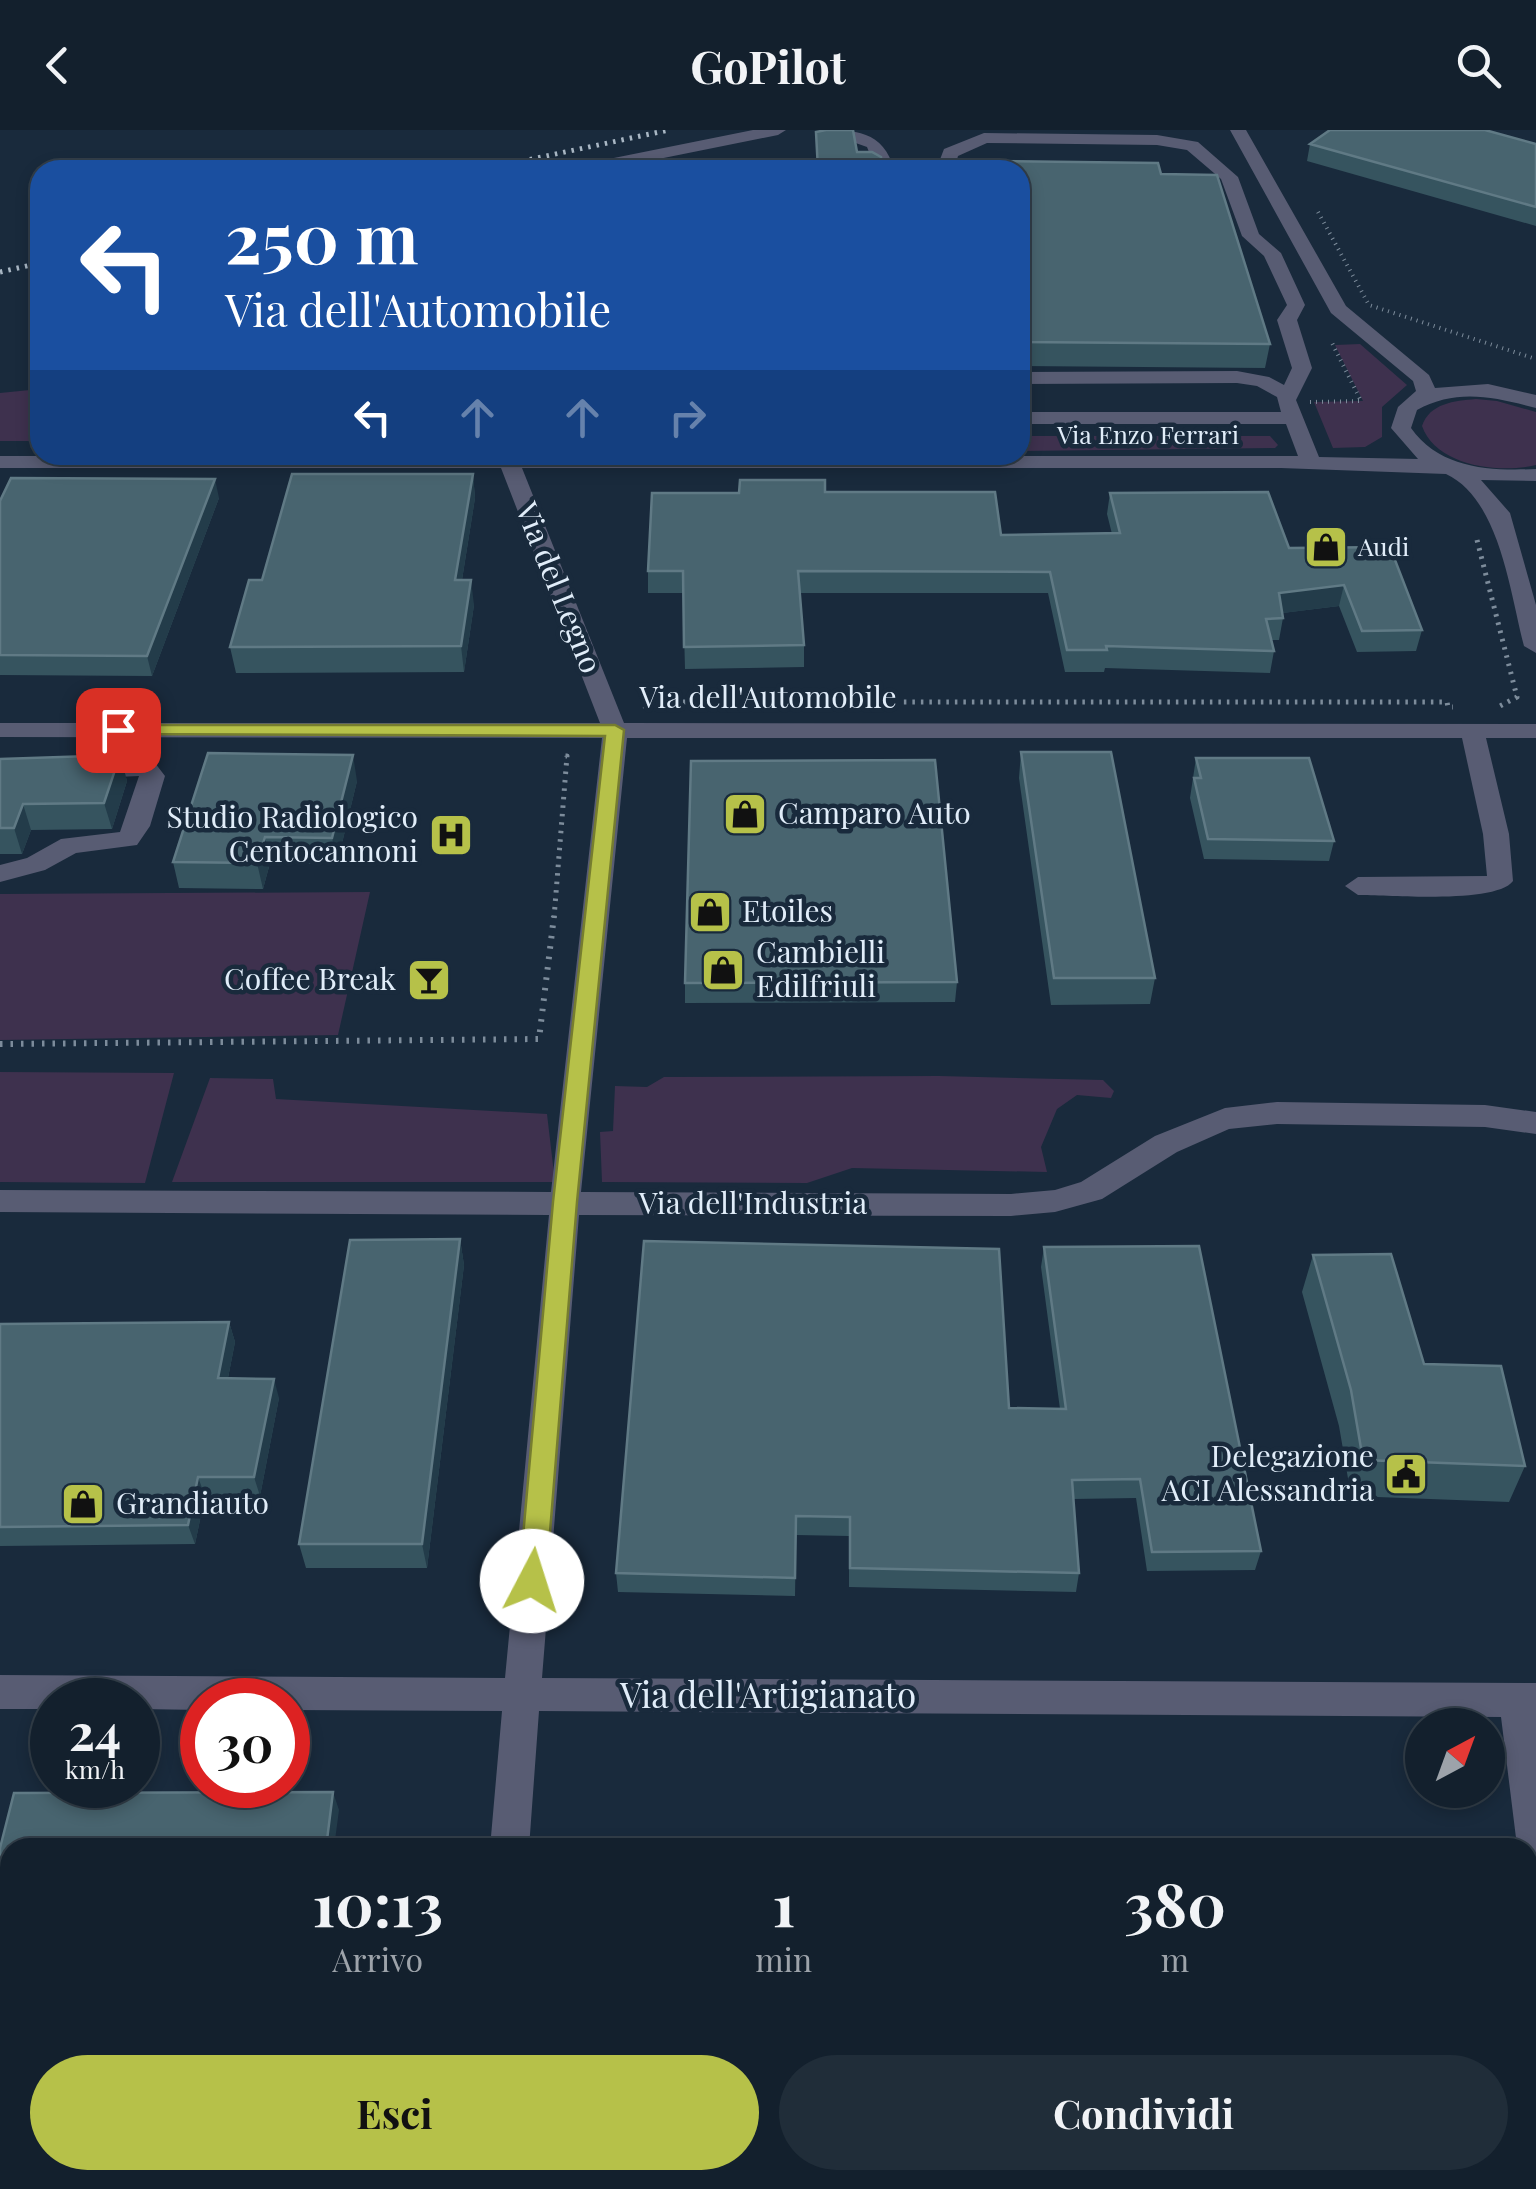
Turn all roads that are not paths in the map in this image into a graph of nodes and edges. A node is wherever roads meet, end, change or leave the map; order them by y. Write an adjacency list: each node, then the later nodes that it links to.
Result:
1 (778, 130): 7 (street)
2 (826, 130): 8 (street)
3 (1209, 130): 6 (street)
4 (1219, 130): 5 (street)
5 (1238, 130): 10 (street)
6 (1157, 140): 9 (street); 15 (street)
7 (656, 160)
8 (881, 160)
9 (948, 160)
10 (1412, 370): 13 (street); 16 (street)
11 (1030, 378): 15 (street)
12 (1536, 382): 14 (street)
13 (1465, 390): 14 (street); 16 (street)
14 (1494, 391): 17 (street)
15 (1288, 395): 19 (street)
16 (1420, 399): 20 (street)
17 (1536, 402)
18 (1030, 418): 19 (street)
19 (1294, 418): 24 (street)
20 (1407, 440): 25 (street, Via Enzo Ferrari); 27 (street)
21 (1030, 460): 24 (street, Via Enzo Ferrari)
22 (0, 462): 23 (street, Via Enzo Ferrari)
23 (30, 462)
24 (1312, 464): 25 (street, Via Enzo Ferrari)
25 (1337, 464): 27 (street, Via Enzo Ferrari)
26 (516, 465): 32 (street, Via del Legno)
27 (1450, 468): 28 (street, Via Enzo Ferrari); 29 (street)
28 (1536, 475): 29 (street)
29 (1499, 513): 30 (street)
30 (1536, 646)
31 (1474, 715): 32 (street, Via dell'Automobile); 35 (street, Via dell'Automobile); 39 (street)
32 (622, 720): 34 (street, Via dell'Automobile); 44 (street, Via del Legno)
33 (0, 730): 34 (street, Via dell'Automobile)
34 (118, 730): 36 (street)
35 (1536, 732)
36 (105, 766): 37 (street); 38 (street)
37 (0, 774)
38 (0, 874)
39 (1358, 886)
40 (1536, 1106): 41 (street, Via dell'Industria)
41 (1486, 1116): 42 (street, Via dell'Industria); 44 (street, Via dell'Industria)
42 (1536, 1123)
43 (0, 1201): 44 (street, Via dell'Industria)
44 (565, 1202): 46 (street, Via del Legno)
45 (0, 1692): 46 (street, Via dell'Artigianato)
46 (522, 1694): 47 (street, Via dell'Artigianato); 48 (street, Via del Legno)
47 (1527, 1700): 49 (street)
48 (510, 1838)
49 (1536, 1838)

